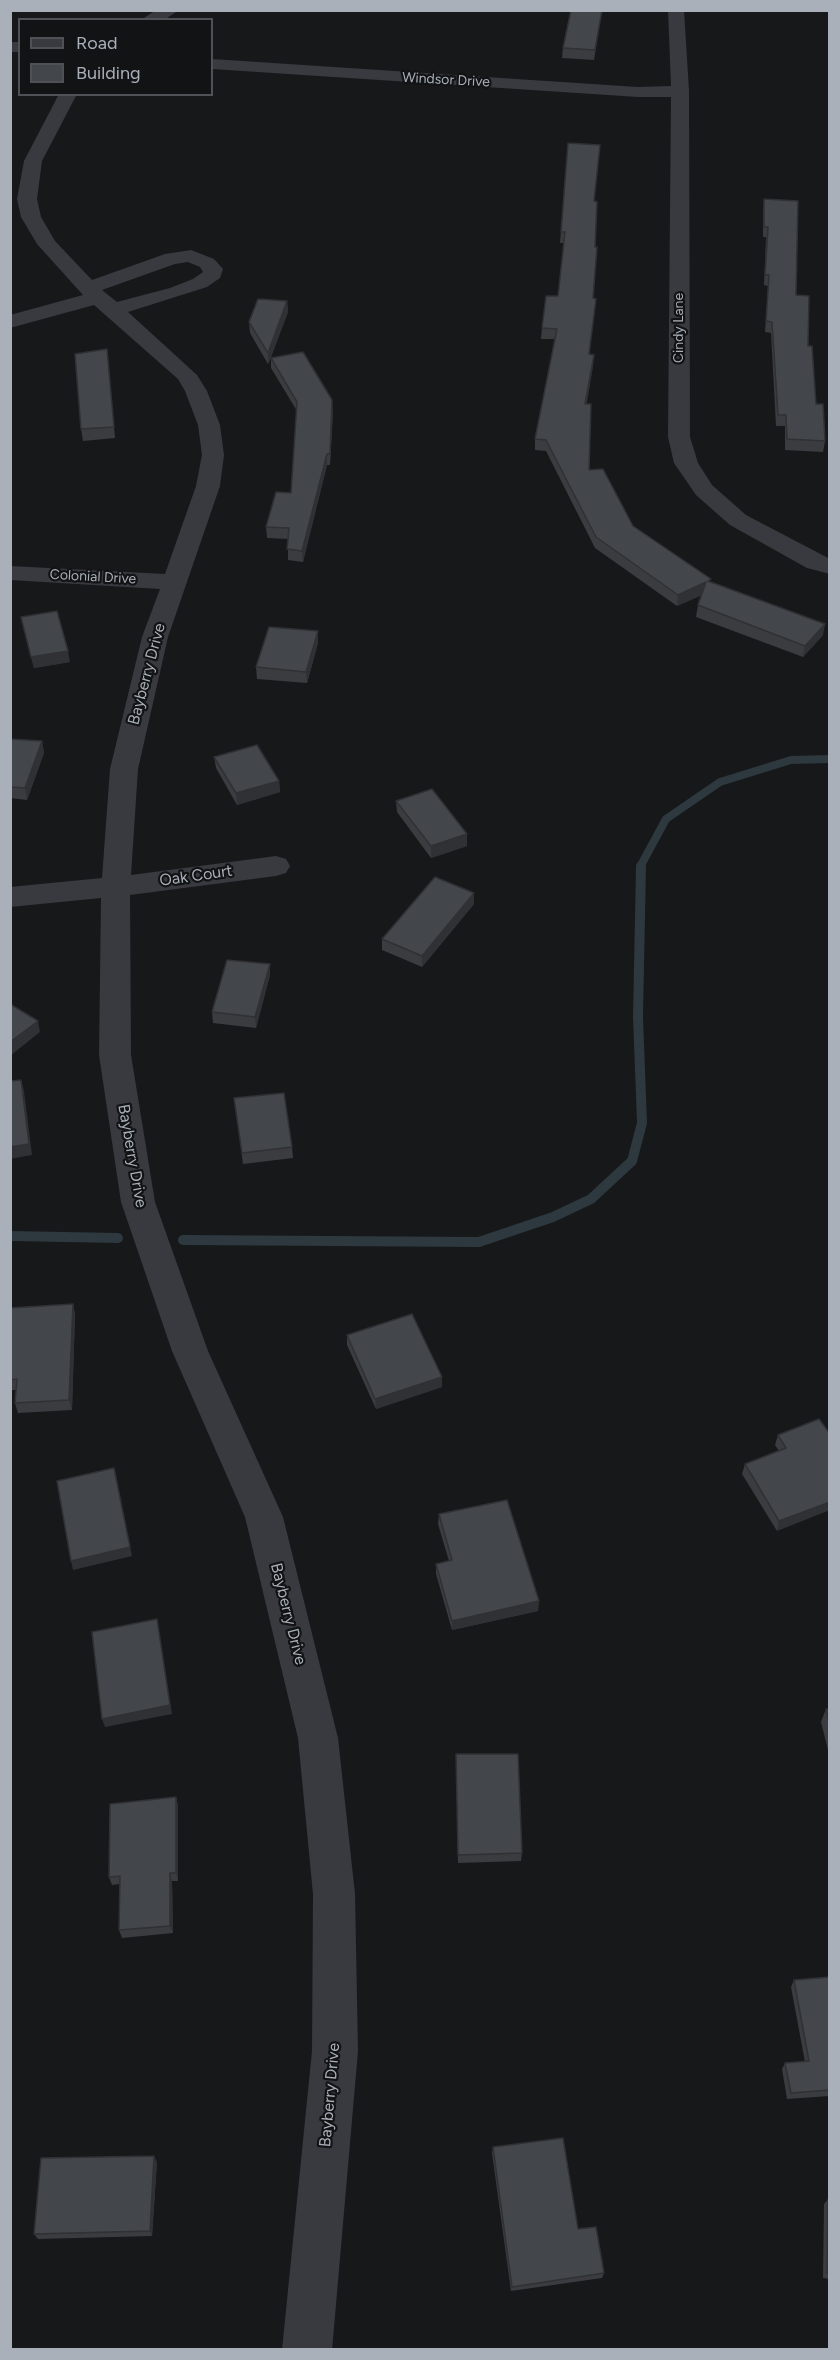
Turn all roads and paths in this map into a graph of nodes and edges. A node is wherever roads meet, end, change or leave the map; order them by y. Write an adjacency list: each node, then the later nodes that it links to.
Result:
1 (171, 10): 3 (street)
2 (676, 10): 5 (street, Cindy Lane)
3 (153, 18)
4 (213, 64): 5 (street, Windsor Drive)
5 (680, 91): 9 (street, Cindy Lane)
6 (67, 96): 7 (street, Bayberry Drive)
7 (100, 298): 8 (street); 11 (street, Bayberry Drive)
8 (10, 322)
9 (830, 567)
10 (10, 573): 11 (street, Colonial Drive)
11 (175, 582): 13 (street, Bayberry Drive)
12 (276, 866): 13 (street, Oak Court)
13 (116, 887): 14 (street, Oak Court); 15 (street, Bayberry Drive)
14 (10, 897)
15 (307, 2349)

